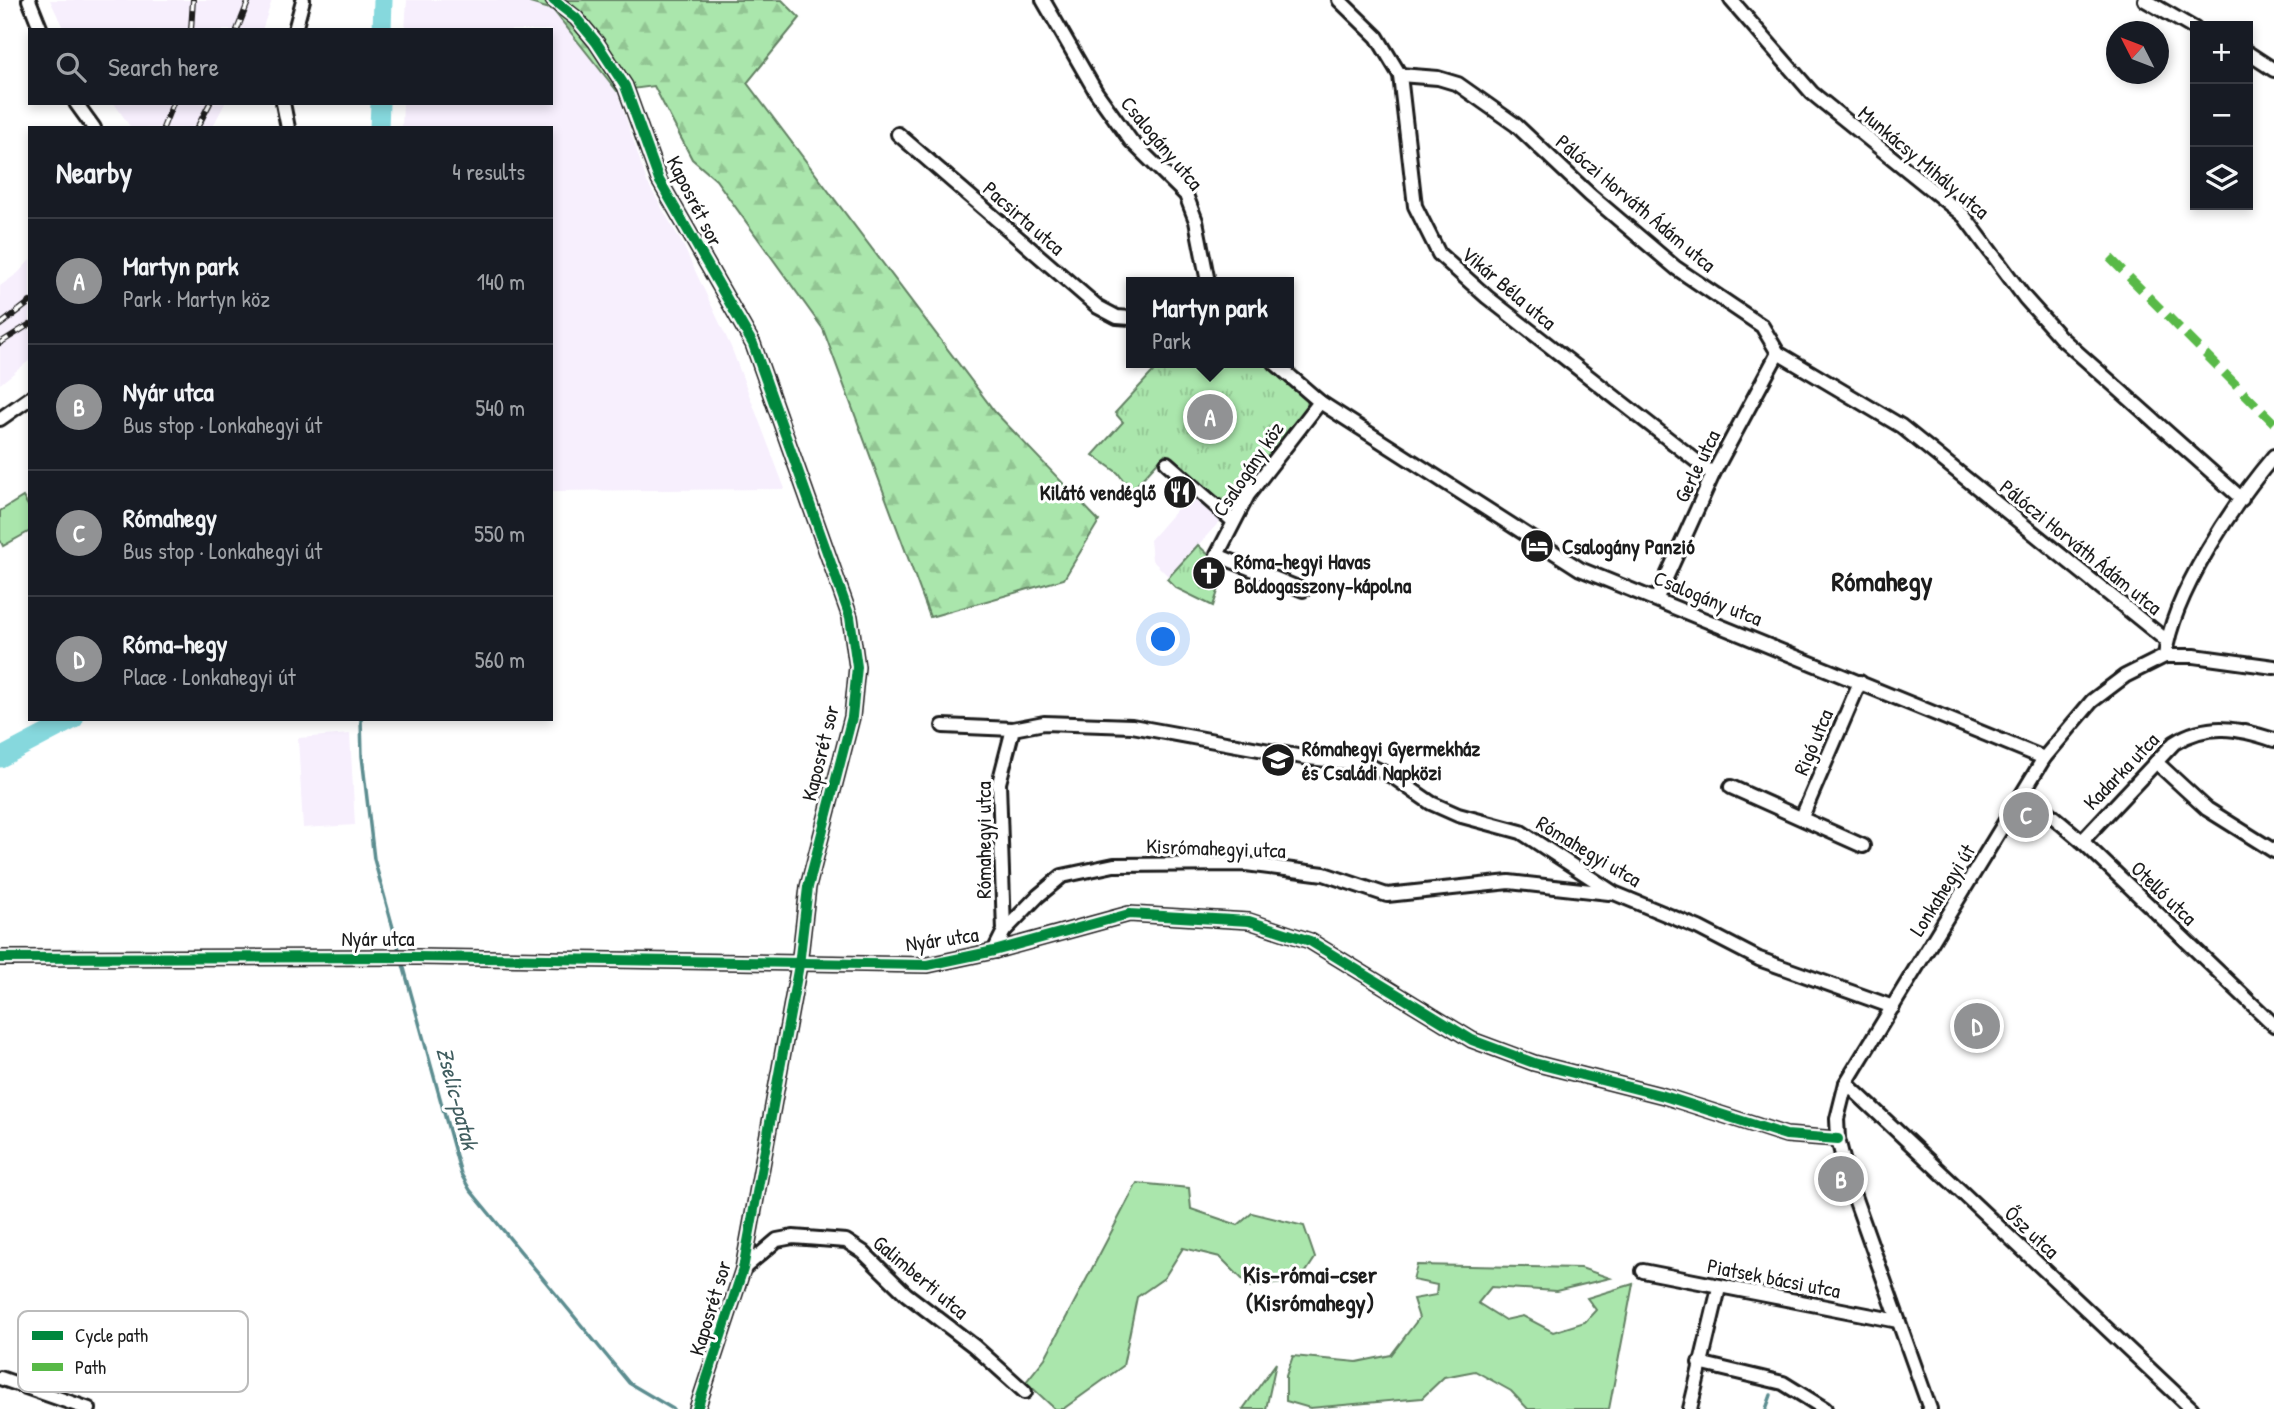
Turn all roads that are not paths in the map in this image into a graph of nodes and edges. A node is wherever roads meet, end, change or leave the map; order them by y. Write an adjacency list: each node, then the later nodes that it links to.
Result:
1 (29, 0): 9 (street)
2 (303, 0): 10 (street)
3 (553, 0): 52 (street, Kaposrét sor)
4 (1043, 0): 19 (street, Csalogány utca)
5 (1339, 0): 13 (street, Vikár Béla utca)
6 (1731, 0): 29 (street, Munkácsy Mihály utca)
7 (2145, 0): 8 (street)
8 (2190, 26)
9 (40, 28)
10 (296, 28)
11 (2253, 56): 12 (street)
12 (2274, 70)
13 (1400, 75): 21 (street, Pálóczi Horváth Ádám utca); 28 (street, Vikár Béla utca)
14 (77, 105): 16 (street)
15 (284, 105): 17 (street)
16 (92, 125)
17 (288, 126)
18 (898, 134): 20 (street, Pacsirta utca)
19 (1207, 277)
20 (1126, 318)
21 (1778, 353): 28 (street, Gerle utca); 33 (street, Pálóczi Horváth Ádám utca)
22 (1281, 368): 24 (street, Csalogány utca)
23 (28, 399): 25 (street)
24 (1320, 402): 30 (street, Csalogány köz); 32 (street, Csalogány utca)
25 (0, 419)
26 (2274, 456): 29 (street)
27 (1167, 463): 30 (street)
28 (1713, 474): 32 (street, Gerle utca)
29 (2242, 499): 33 (street)
30 (1233, 521): 31 (street, Csalogány köz)
31 (1303, 590)
32 (1657, 598): 36 (street, Csalogány utca)
33 (2167, 641): 34 (street)
34 (2165, 656): 35 (street); 40 (street, Lonkahegyi út)
35 (2274, 667)
36 (1860, 682): 40 (street, Csalogány utca); 44 (street, Rigó utca)
37 (943, 726): 38 (street, Rómahegyi utca)
38 (1013, 729): 48 (street, Rómahegyi utca); 49 (street, Rómahegyi utca)
39 (2274, 740): 41 (street, Kadarka utca)
40 (2044, 758): 43 (street, Lonkahegyi út)
41 (2156, 762): 45 (street, Kadarka utca); 47 (street)
42 (1731, 787): 44 (street)
43 (2025, 793): 45 (street, Otelló utca); 53 (street, Lonkahegyi út)
44 (1802, 817): 46 (street)
45 (2082, 841): 54 (street, Otelló utca)
46 (1863, 846)
47 (2274, 851)
48 (1614, 893): 49 (street, Kisrómahegyi utca); 53 (street, Rómahegyi utca)
49 (1004, 931): 50 (street, Rómahegyi utca)
50 (994, 951): 52 (street, Nyár utca); 56 (street, Nyár utca)
51 (0, 958): 52 (street, Nyár utca)
52 (799, 965): 57 (street, Kaposrét sor)
53 (1893, 1007): 55 (street, Lonkahegyi út)
54 (2274, 1025)
55 (1846, 1083): 56 (street, Lonkahegyi út); 71 (street, Ősz utca)
56 (1838, 1139): 60 (street, Lonkahegyi út)
57 (743, 1269): 65 (street, Galimberti utca); 67 (street, Kaposrét sor)
58 (1643, 1271): 59 (street, Piatsek bácsi utca)
59 (1719, 1288): 60 (street, Piatsek bácsi utca); 61 (street)
60 (1898, 1321): 70 (street, Lonkahegyi út)
61 (1699, 1363): 68 (street); 69 (street)
62 (0, 1378): 63 (street)
63 (18, 1384)
64 (40, 1392): 66 (street)
65 (1025, 1392)
66 (89, 1409)
67 (697, 1409)
68 (1690, 1409)
69 (1825, 1409)
70 (1930, 1409)
71 (2192, 1409)

